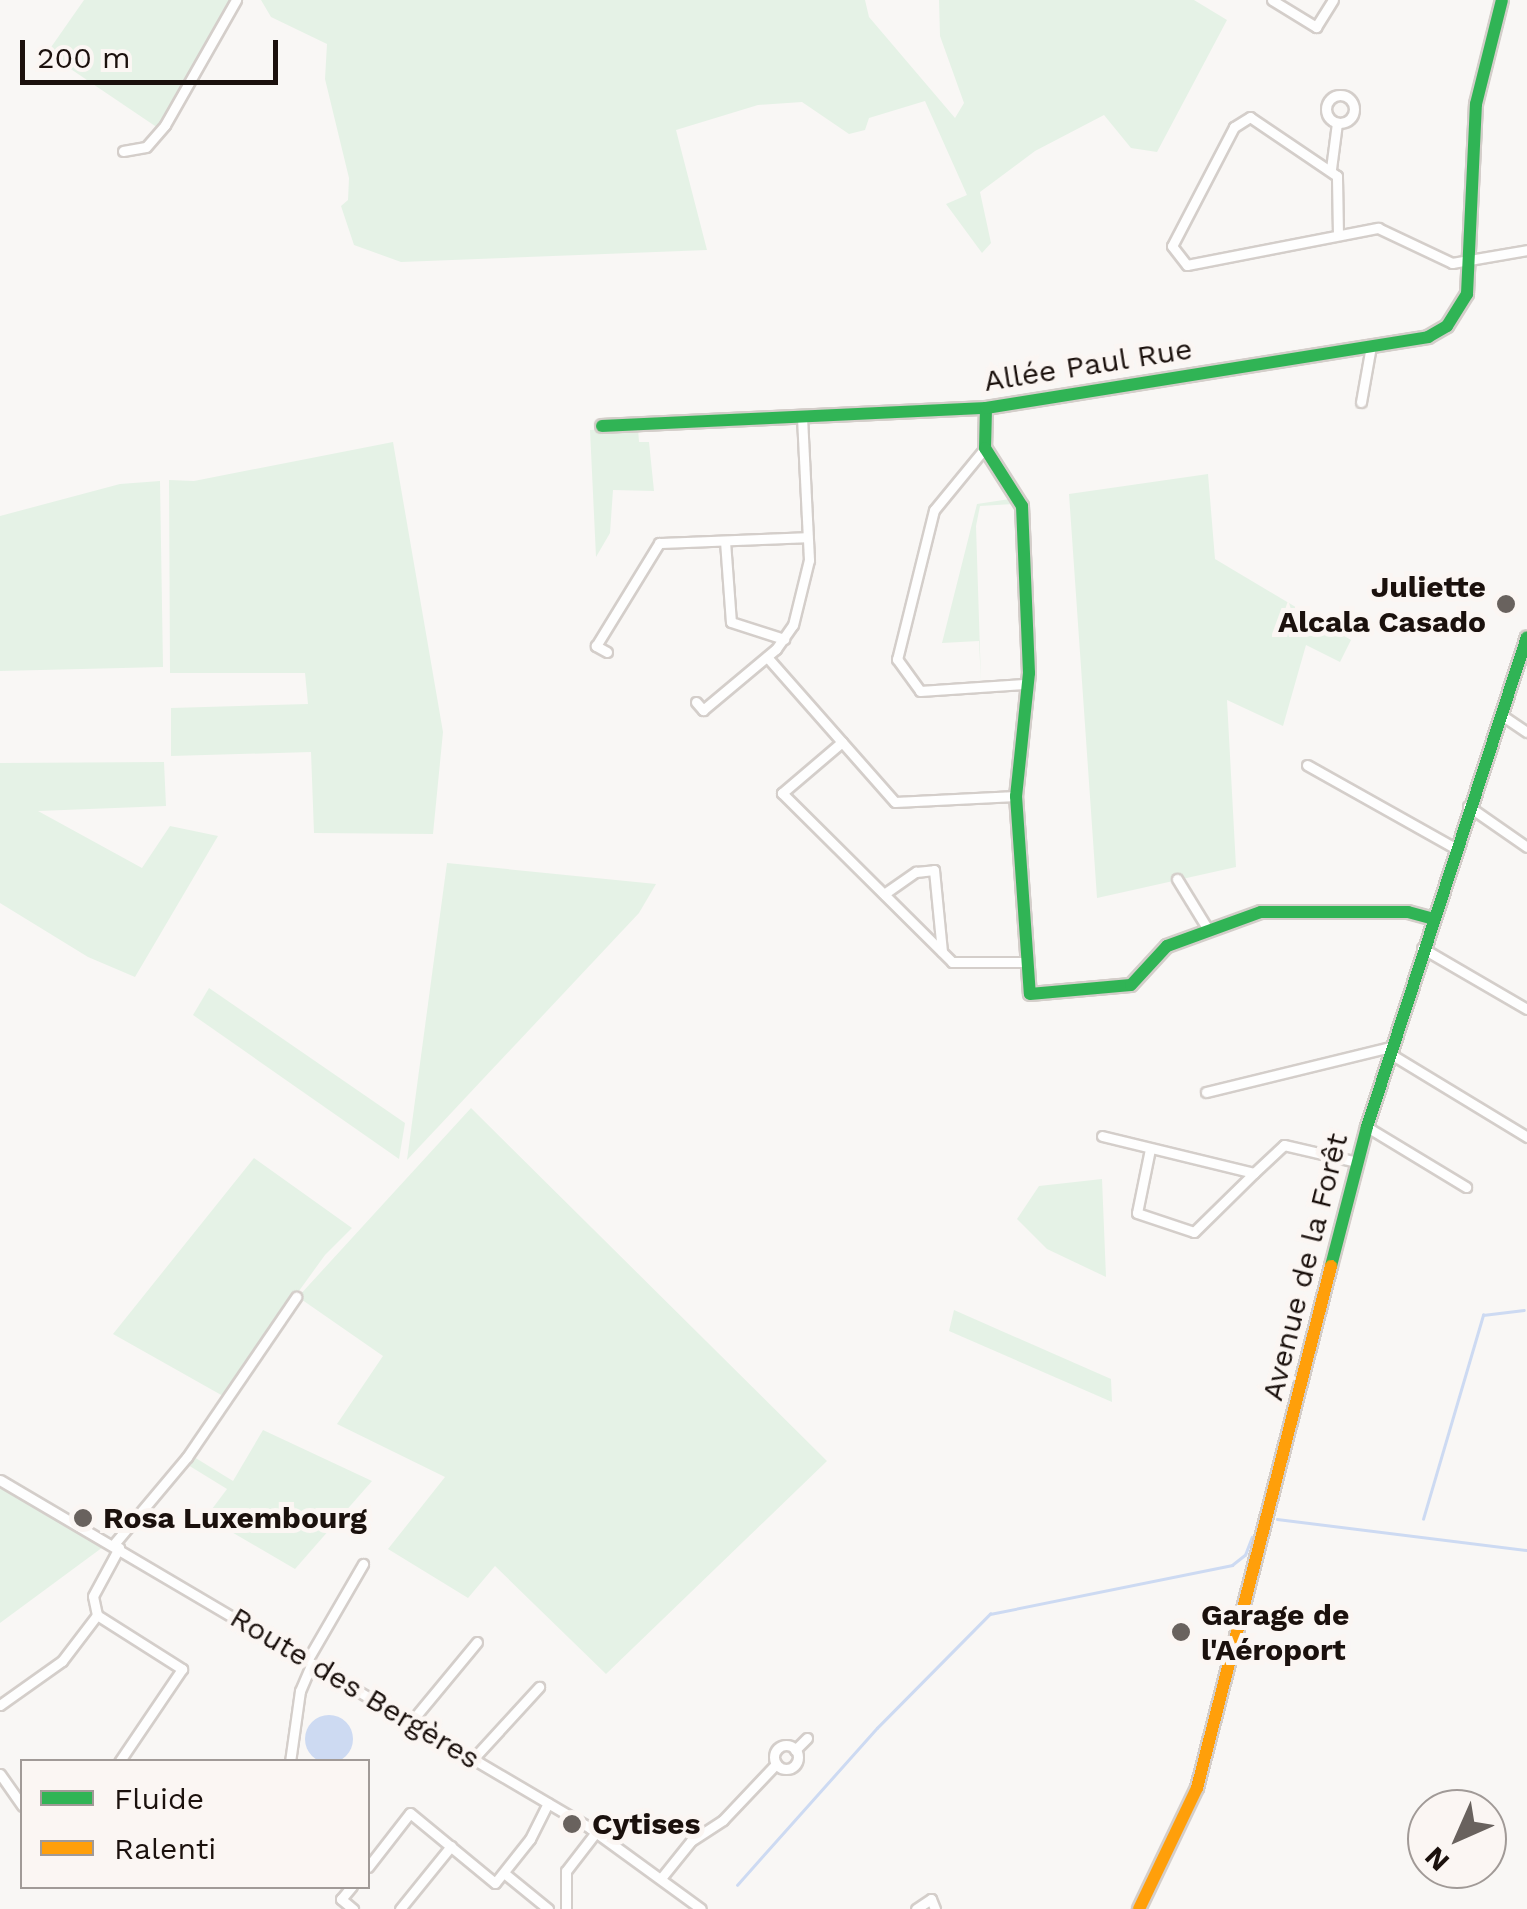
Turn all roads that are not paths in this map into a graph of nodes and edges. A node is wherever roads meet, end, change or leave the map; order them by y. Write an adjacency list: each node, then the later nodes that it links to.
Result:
1 (236, 0): 6 (street)
2 (1272, 0): 3 (street)
3 (1333, 0)
4 (1502, 0): 10 (street, Allée Paul Rue)
5 (1337, 123): 7 (street)
6 (123, 151)
7 (1331, 170): 8 (street); 8 (street)
8 (1338, 235): 10 (street)
9 (1527, 250): 10 (street)
10 (1468, 262): 11 (street, Allée Paul Rue)
11 (1372, 346): 12 (street); 13 (street, Allée Paul Rue)
12 (1361, 402)
13 (986, 408): 14 (street, Allée Paul Rue); 16 (street)
14 (802, 417): 15 (street, Allée Paul Rue); 17 (street)
15 (602, 426)
16 (985, 448): 23 (street); 23 (street)
17 (807, 536): 18 (street); 20 (street)
18 (724, 541): 20 (street); 21 (street)
19 (1527, 637): 25 (street, Avenue de la Forêt)
20 (784, 639): 22 (street)
21 (607, 652)
22 (767, 657): 24 (street); 27 (street)
23 (1024, 684): 29 (street)
24 (696, 702)
25 (1500, 714): 26 (street); 30 (street, Avenue de la Forêt)
26 (1527, 732)
27 (842, 742): 29 (street); 34 (street)
28 (1308, 765): 31 (street)
29 (1016, 796): 39 (street)
30 (1468, 806): 31 (street, Avenue de la Forêt); 32 (street)
31 (1453, 847): 35 (street, Avenue de la Forêt)
32 (1527, 847)
33 (1176, 880): 36 (street)
34 (884, 894): 38 (street); 38 (street)
35 (1430, 918): 36 (street); 37 (street, Avenue de la Forêt)
36 (1207, 928): 39 (street)
37 (1421, 948): 40 (street); 41 (street, Avenue de la Forêt)
38 (942, 952): 39 (street)
39 (1024, 962)
40 (1527, 1009)
41 (1390, 1050): 42 (street); 43 (street, Avenue de la Forêt); 45 (street)
42 (1206, 1092)
43 (1367, 1126): 47 (street, Avenue de la Forêt); 49 (street)
44 (1102, 1136): 46 (street)
45 (1527, 1137)
46 (1150, 1149): 48 (street); 48 (street)
47 (1357, 1162): 48 (street); 82 (street, Avenue de la Forêt)
48 (1254, 1174)
49 (1466, 1187)
50 (296, 1297): 52 (street)
51 (0, 1480): 52 (street, Route des Bergères)
52 (117, 1546): 54 (street); 56 (street, Route des Bergères)
53 (364, 1564): 56 (street)
54 (97, 1616): 58 (street); 62 (street)
55 (477, 1642): 59 (street)
56 (310, 1661): 59 (street, Route des Bergères); 63 (street)
57 (538, 1687): 64 (street)
58 (0, 1705)
59 (410, 1722): 64 (street, Route des Bergères)
60 (806, 1738): 61 (street)
61 (796, 1750): 65 (street); 65 (street)
62 (120, 1759)
63 (290, 1759)
64 (473, 1759): 68 (street, Route des Bergères)
65 (776, 1764): 73 (street)
66 (0, 1774): 67 (street)
67 (20, 1803)
68 (548, 1803): 69 (street, Route des Bergères); 72 (street)
69 (596, 1832): 73 (street, Route des Bergères); 79 (street)
70 (451, 1846): 71 (street); 72 (street); 77 (street)
71 (370, 1864)
72 (504, 1872): 78 (street)
73 (662, 1876): 75 (street, Route des Bergères)
74 (350, 1889): 76 (street)
75 (699, 1908)
76 (353, 1909)
77 (400, 1909)
78 (548, 1909)
79 (566, 1909)
80 (916, 1909): 81 (street)
81 (936, 1909)
82 (1139, 1909)

